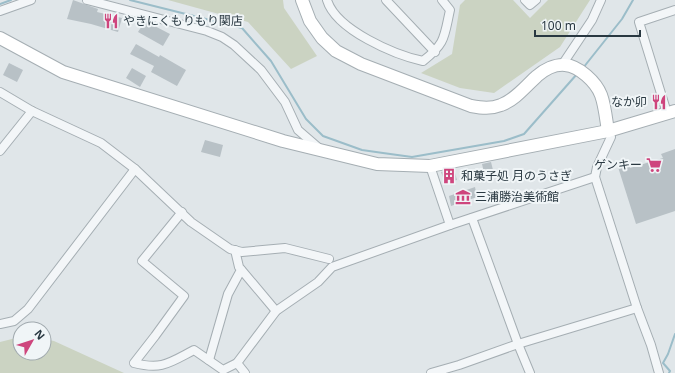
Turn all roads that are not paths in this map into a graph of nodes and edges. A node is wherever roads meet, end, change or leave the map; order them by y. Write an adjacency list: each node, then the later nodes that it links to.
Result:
1 (31, 0): 11 (street)
2 (87, 0): 19 (street)
3 (302, 0): 14 (street)
4 (327, 0): 13 (street)
5 (386, 0): 13 (street)
6 (525, 0): 7 (street)
7 (536, 0)
8 (601, 0): 14 (street)
9 (448, 2): 13 (street)
10 (675, 10): 17 (street)
11 (0, 11)
12 (0, 38): 19 (street)
13 (435, 52)
14 (564, 65): 18 (street)
15 (0, 92): 16 (street)
16 (32, 111): 20 (street); 22 (street)
17 (671, 112): 18 (street)
18 (608, 131): 21 (street); 23 (street)
19 (320, 149): 21 (street)
20 (0, 151)
21 (430, 166): 26 (street)
22 (136, 169): 24 (street); 32 (street)
23 (595, 177): 25 (street); 30 (street)
24 (182, 212): 27 (street); 34 (street)
25 (472, 218): 26 (street); 33 (street)
26 (450, 225): 31 (street)
27 (235, 250): 28 (street); 29 (street)
28 (329, 259)
29 (241, 270): 31 (street); 34 (street)
30 (637, 308): 33 (street); 40 (street)
31 (276, 312): 35 (street)
32 (0, 324)
33 (518, 344): 38 (street); 39 (street)
34 (209, 360): 36 (street)
35 (237, 362): 36 (street); 37 (street)
36 (220, 372)
37 (245, 373)
38 (430, 373)
39 (530, 373)
40 (659, 373)

